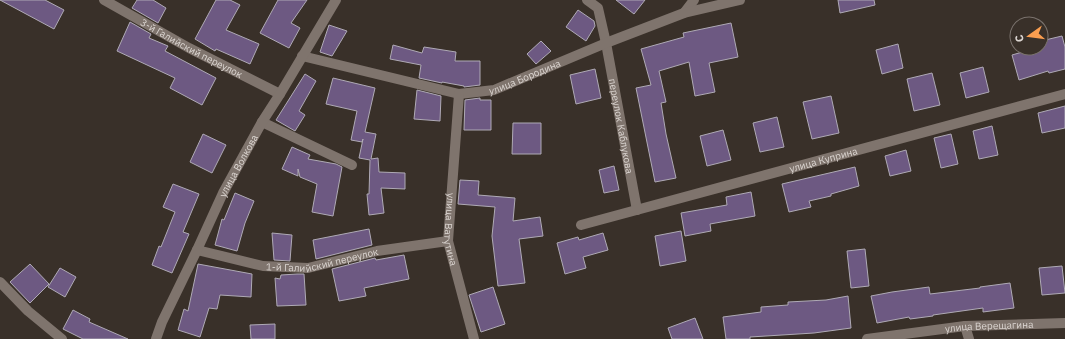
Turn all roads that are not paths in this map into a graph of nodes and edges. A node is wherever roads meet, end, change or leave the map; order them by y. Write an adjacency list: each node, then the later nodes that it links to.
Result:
1 (104, 0): 9 (street, 3-й Галийский переулок)
2 (336, 0): 8 (street, улица Волкова)
3 (587, 0): 7 (street, переулок Каблукова)
4 (694, 0): 6 (street)
5 (740, 0): 6 (street, улица Бородина)
6 (684, 13): 7 (street, улица Бородина)
7 (606, 42): 10 (street, улица Бородина); 14 (street, переулок Каблукова)
8 (302, 56): 9 (street, улица Волкова); 10 (street, улица Бородина)
9 (280, 94): 12 (street, улица Волкова)
10 (459, 94): 16 (street, улица Ватутина)
11 (1065, 94): 14 (street, улица Куприна)
12 (262, 122): 13 (street); 17 (street, улица Волкова)
13 (352, 165)
14 (637, 210): 15 (street, улица Куприна)
15 (581, 225)
16 (448, 240): 17 (street, 1-й Галийский переулок); 23 (street, улица Ватутина)
17 (197, 250): 22 (street, улица Волкова)
18 (0, 282): 21 (street)
19 (1065, 323): 20 (street, улица Верещагина)
20 (965, 326): 24 (street, улица Верещагина); 25 (street)
21 (62, 339)
22 (156, 339)
23 (474, 339)
24 (867, 339)
25 (969, 339)

